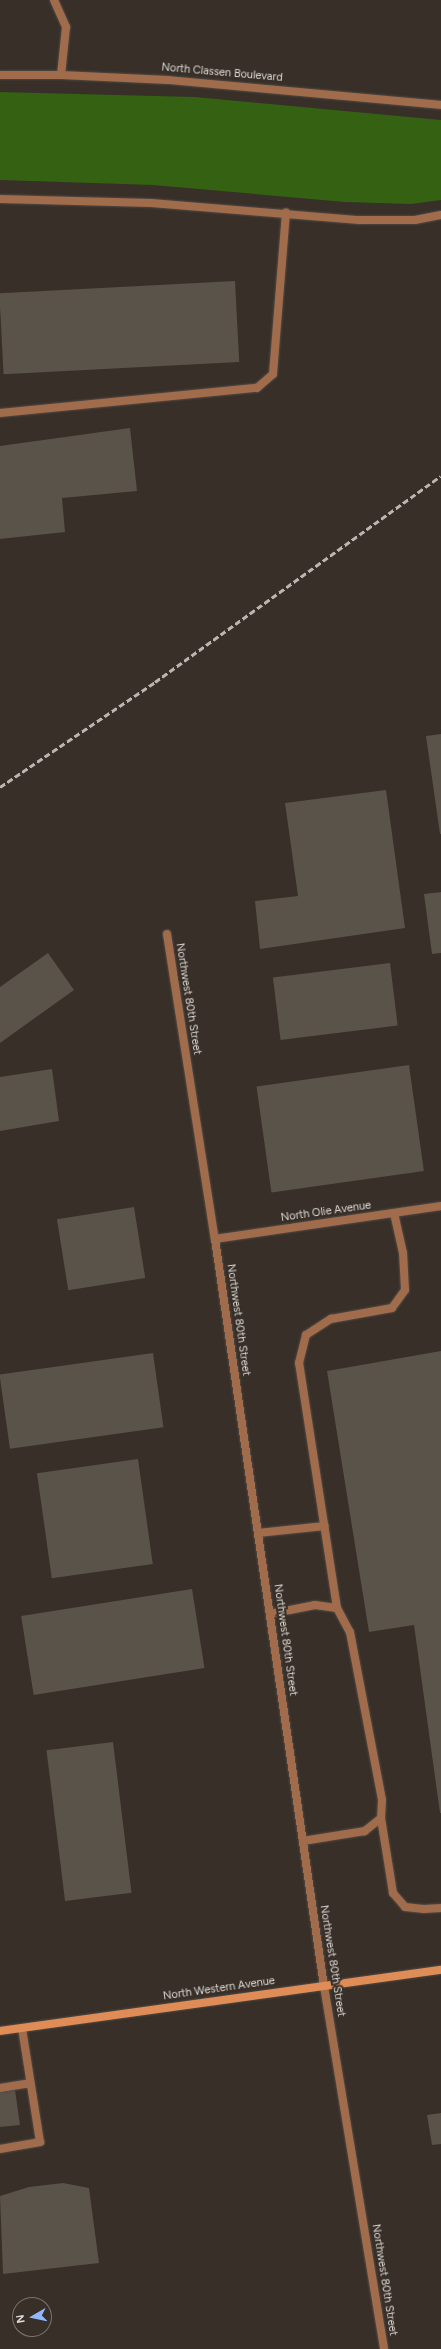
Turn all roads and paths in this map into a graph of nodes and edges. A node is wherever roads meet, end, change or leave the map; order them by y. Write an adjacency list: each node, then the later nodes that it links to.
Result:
1 (54, 0): 2 (street)
2 (61, 74): 3 (street, North Classen Boulevard); 4 (street, North Classen Boulevard)
3 (0, 75)
4 (441, 105)
5 (0, 198): 6 (street)
6 (286, 213): 7 (street); 8 (street)
7 (441, 215)
8 (0, 412)
9 (167, 934): 12 (street, Northwest 80th Street)
10 (441, 1206): 11 (street, North Olie Avenue)
11 (394, 1213): 12 (street, North Olie Avenue); 13 (street)
12 (214, 1239): 14 (street, Northwest 80th Street)
13 (325, 1526): 14 (street); 15 (street)
14 (258, 1533): 16 (street, Northwest 80th Street)
15 (337, 1608): 16 (street); 17 (street)
16 (270, 1614): 18 (street, Northwest 80th Street)
17 (381, 1818): 18 (street); 19 (street)
18 (303, 1841): 21 (street, Northwest 80th Street)
19 (441, 1908)
20 (441, 1970): 21 (main road, North Western Avenue)
21 (324, 1986): 22 (main road, North Western Avenue); 27 (street, Northwest 80th Street)
22 (22, 2028): 23 (main road, North Western Avenue); 24 (street)
23 (0, 2031)
24 (30, 2083): 25 (street); 26 (street)
25 (0, 2088)
26 (0, 2149)
27 (384, 2349)

